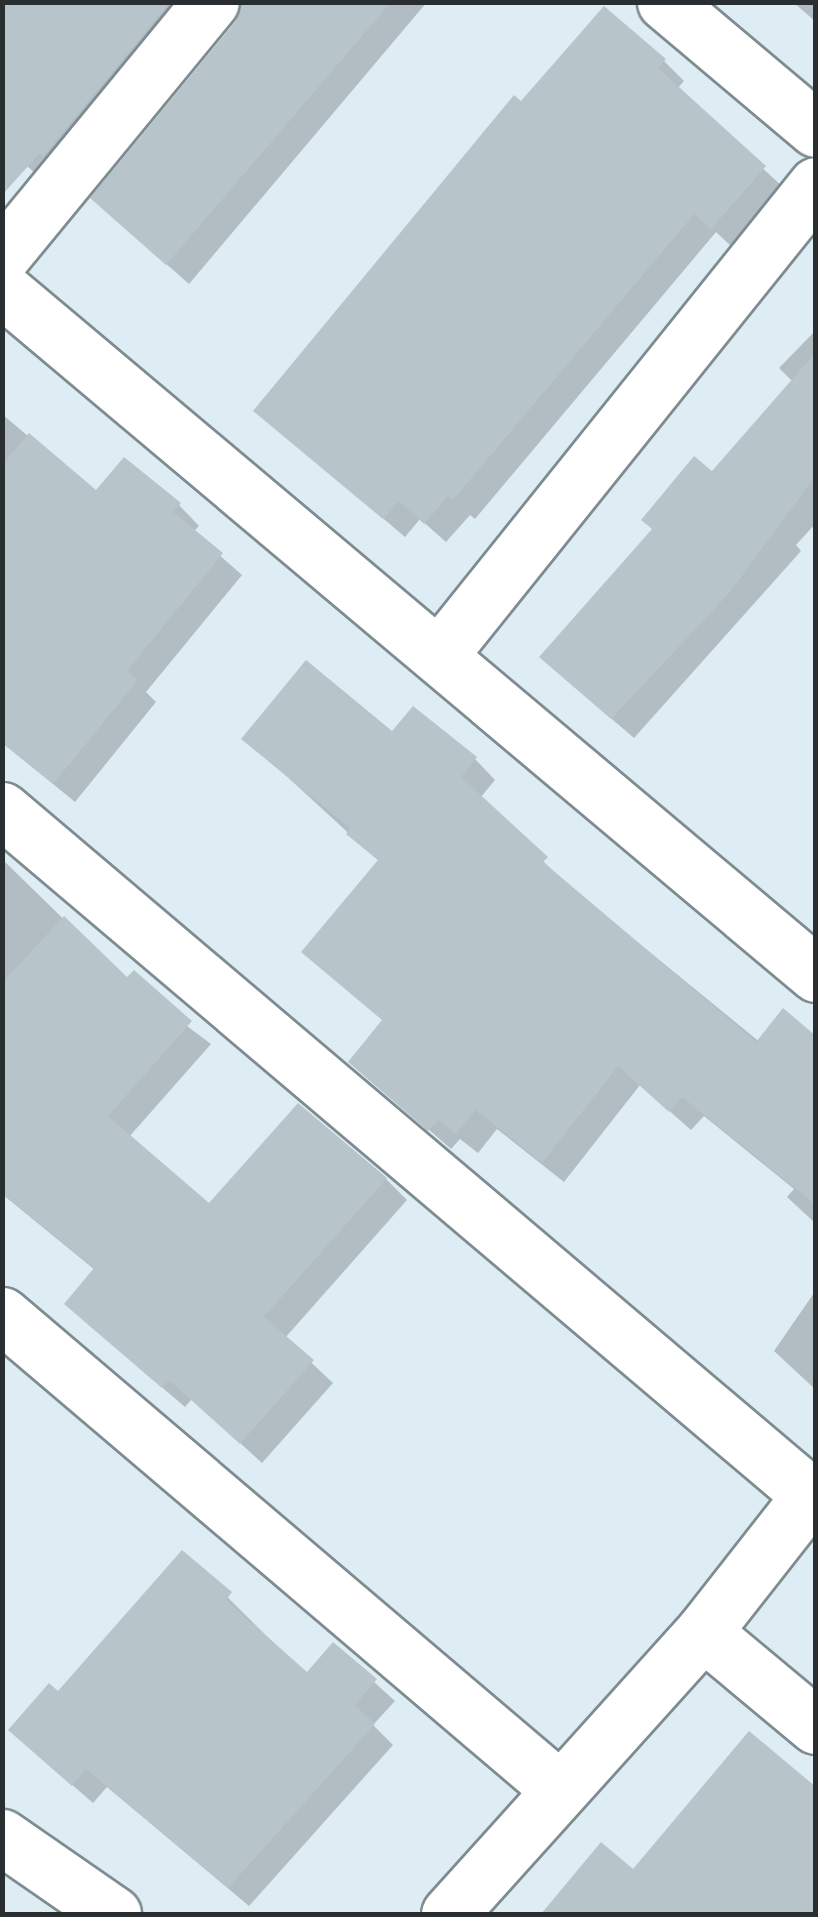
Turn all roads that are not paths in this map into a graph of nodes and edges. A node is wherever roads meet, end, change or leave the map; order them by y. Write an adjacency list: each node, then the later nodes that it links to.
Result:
1 (211, 2): 5 (street)
2 (665, 2): 3 (street)
3 (816, 129)
4 (816, 186): 7 (street)
5 (2, 256)
6 (2, 289): 7 (street)
7 (440, 654): 9 (street)
8 (2, 810): 11 (street)
9 (816, 974)
10 (2, 1315): 14 (street)
11 (813, 1491): 12 (street)
12 (703, 1632): 13 (street); 14 (street)
13 (816, 1726)
14 (558, 1788): 17 (street)
15 (2, 1838): 16 (street)
16 (113, 1914)
17 (449, 1914)

